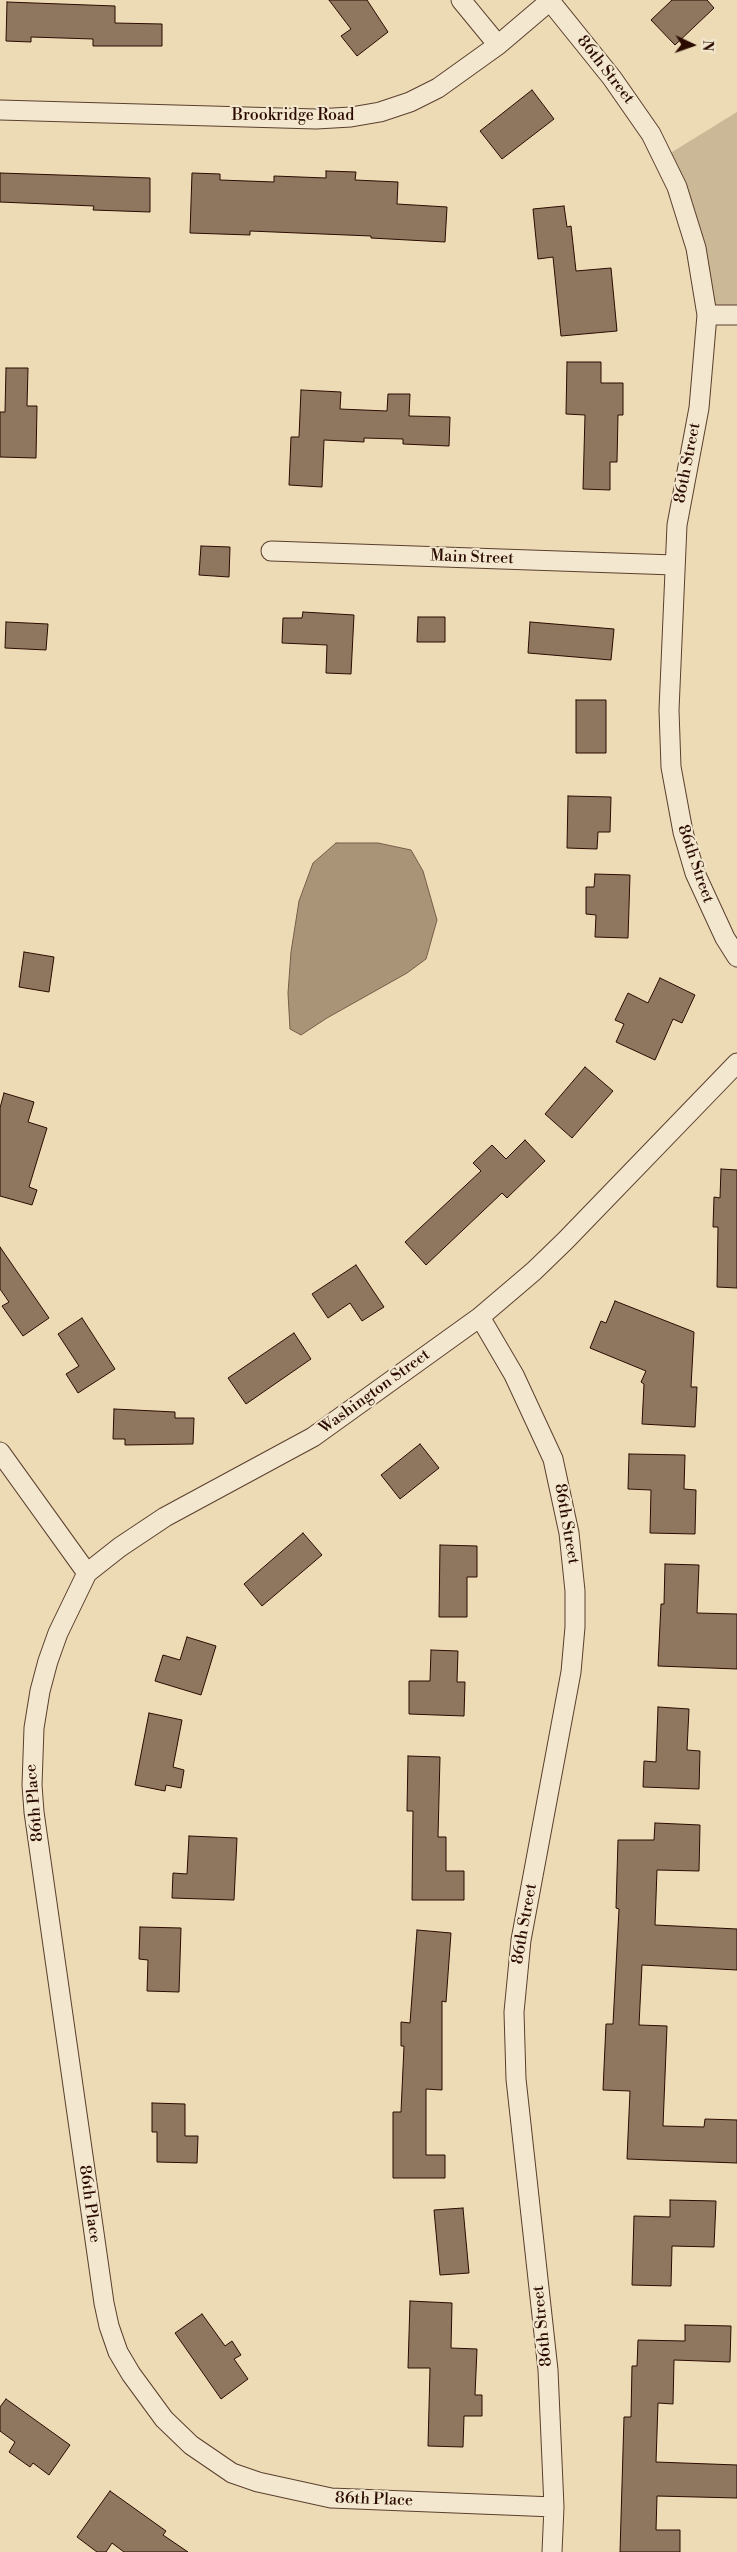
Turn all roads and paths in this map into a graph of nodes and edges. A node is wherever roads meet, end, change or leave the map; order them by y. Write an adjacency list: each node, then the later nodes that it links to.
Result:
1 (461, 0): 3 (street)
2 (551, 1): 3 (street, Brookridge Road); 5 (street, 86th Street)
3 (498, 45): 4 (street, Brookridge Road)
4 (0, 110)
5 (708, 315): 6 (street); 8 (street, 86th Street)
6 (737, 315)
7 (271, 551): 8 (street, Main Street)
8 (674, 565): 9 (street, 86th Street)
9 (737, 957)
10 (737, 1063): 11 (street, Washington Street)
11 (480, 1317): 13 (street, Washington Street); 14 (street, 86th Street)
12 (0, 1452): 13 (street)
13 (88, 1574): 14 (street, 86th Place)
14 (554, 2507): 15 (street, 86th Street)
15 (552, 2552)

